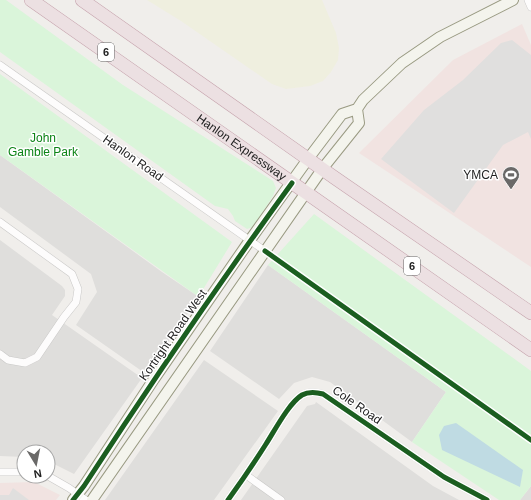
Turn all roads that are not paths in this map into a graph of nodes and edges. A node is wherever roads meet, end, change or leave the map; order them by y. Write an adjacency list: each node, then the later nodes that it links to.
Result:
1 (31, 0): 10 (highway, Hanlon Expressway / 6)
2 (82, 0): 8 (highway, 6)
3 (514, 0): 7 (street)
4 (528, 0): 5 (street)
5 (531, 7)
6 (0, 65): 13 (street, Hanlon Road)
7 (357, 109): 8 (street, Kortright Road West); 9 (street)
8 (308, 159): 9 (highway, 6); 10 (street, Kortright Road West)
9 (323, 168): 11 (street); 15 (highway, 6)
10 (292, 183): 11 (highway, Hanlon Expressway / 6); 13 (street, Kortright Road West)
11 (307, 193): 14 (street); 16 (highway, Hanlon Expressway / 6)
12 (0, 222): 17 (street)
13 (250, 240): 14 (street, Hanlon Road); 22 (street, Kortright Road West)
14 (265, 250): 24 (street)
15 (531, 313)
16 (531, 350)
17 (0, 354)
18 (0, 472): 19 (street)
19 (16, 472)
20 (246, 475): 25 (street, Cole Road); 26 (street); 27 (street, Cole Road)
21 (56, 482): 22 (street)
22 (75, 497): 23 (street)
23 (86, 500)
24 (92, 500)
25 (228, 500)
26 (282, 500)
27 (487, 500)

